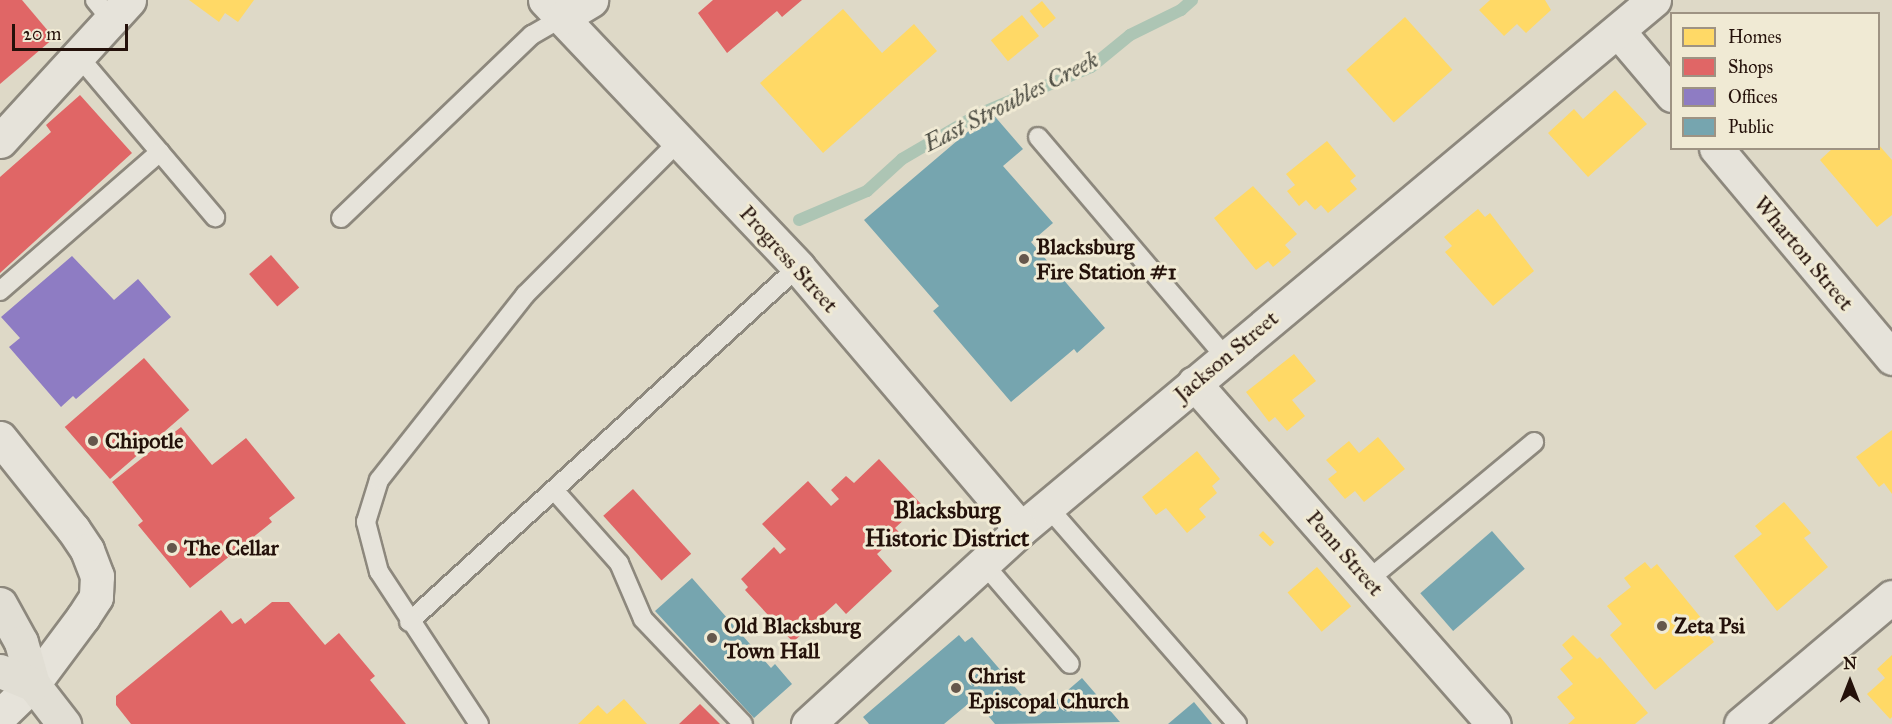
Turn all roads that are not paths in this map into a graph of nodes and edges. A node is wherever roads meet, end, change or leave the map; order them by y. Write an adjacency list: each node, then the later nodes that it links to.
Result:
1 (591, 0): 4 (street)
2 (1654, 0): 5 (street, Jackson Street)
3 (112, 7): 6 (street)
4 (554, 8): 9 (street, Progress Street); 14 (lane)
5 (1618, 31): 7 (street); 17 (street, Jackson Street)
6 (80, 58): 10 (street); 12 (lane)
7 (1670, 94)
8 (1038, 137): 17 (lane)
9 (680, 140): 15 (street, Progress Street); 29 (lane)
10 (0, 141)
11 (1718, 150): 18 (street, Wharton Street)
12 (160, 152): 13 (lane); 16 (lane)
13 (215, 217)
14 (341, 218)
15 (798, 267): 22 (lane); 24 (street, Progress Street)
16 (0, 291)
17 (1225, 357): 19 (street, Jackson Street)
18 (1892, 358)
19 (1194, 383): 23 (street, Jackson Street); 26 (street, Penn Street)
20 (0, 438): 32 (street)
21 (1534, 442): 26 (lane)
22 (554, 490): 29 (lane); 36 (lane)
23 (1047, 506): 24 (street, Jackson Street); 38 (lane)
24 (1021, 529): 25 (street, Jackson Street)
25 (983, 563): 30 (lane); 37 (street, Jackson Street)
26 (1368, 579): 39 (street, Penn Street)
27 (1892, 597): 40 (street)
28 (0, 604): 32 (main road)
29 (409, 622): 35 (lane)
30 (1070, 664)
31 (0, 671): 32 (main road)
32 (33, 684): 33 (street); 34 (main road)
33 (0, 716)
34 (64, 724)
35 (479, 724)
36 (743, 724)
37 (808, 724)
38 (1237, 724)
39 (1494, 724)
40 (1741, 724)

